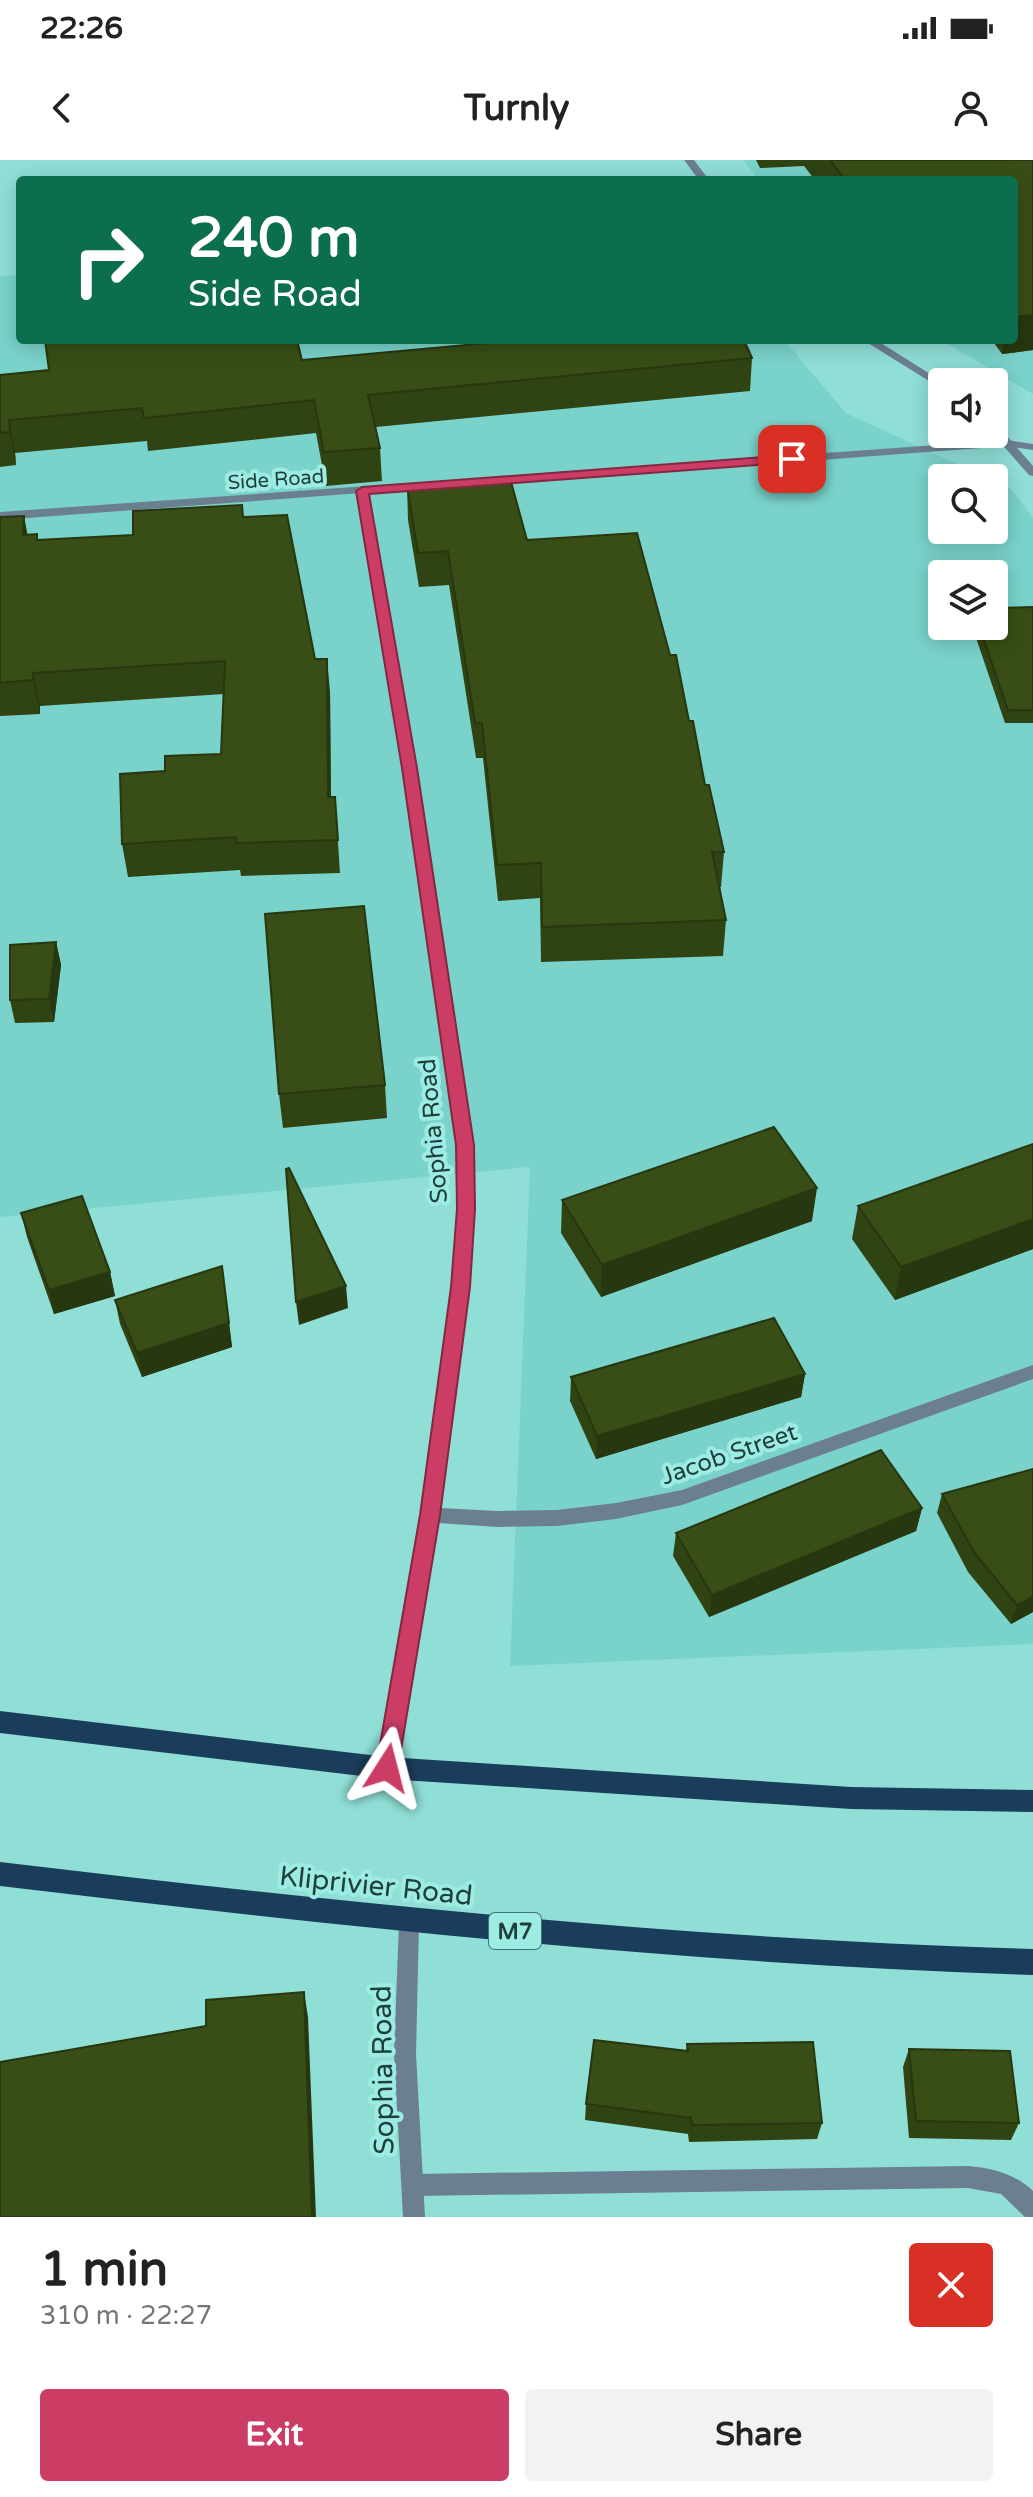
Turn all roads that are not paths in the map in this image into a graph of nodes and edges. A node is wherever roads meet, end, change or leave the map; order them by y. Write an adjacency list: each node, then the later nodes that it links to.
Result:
1 (874, 344): 2 (street)
2 (928, 377)
3 (1008, 443): 5 (street)
4 (1008, 444): 7 (street)
5 (1033, 447)
6 (940, 448): 8 (street)
7 (1033, 473)
8 (472, 483)
9 (441, 485): 10 (street, Side Road)
10 (362, 491): 11 (street, Side Road); 13 (street, Sophia Road)
11 (0, 516)
12 (1033, 1372): 13 (street, Jacob Street)
13 (430, 1515): 15 (street, Sophia Road)
14 (0, 1722): 15 (main road)
15 (387, 1768): 16 (main road)
16 (1033, 1801)
17 (0, 1874): 18 (main road, Kliprivier Road / M7)
18 (409, 1923): 19 (main road, Kliprivier Road / M7); 20 (street, Sophia Road)
19 (1033, 1962)
20 (413, 2185): 21 (street); 22 (street, Sophia Road)
21 (1033, 2209)
22 (414, 2217)

